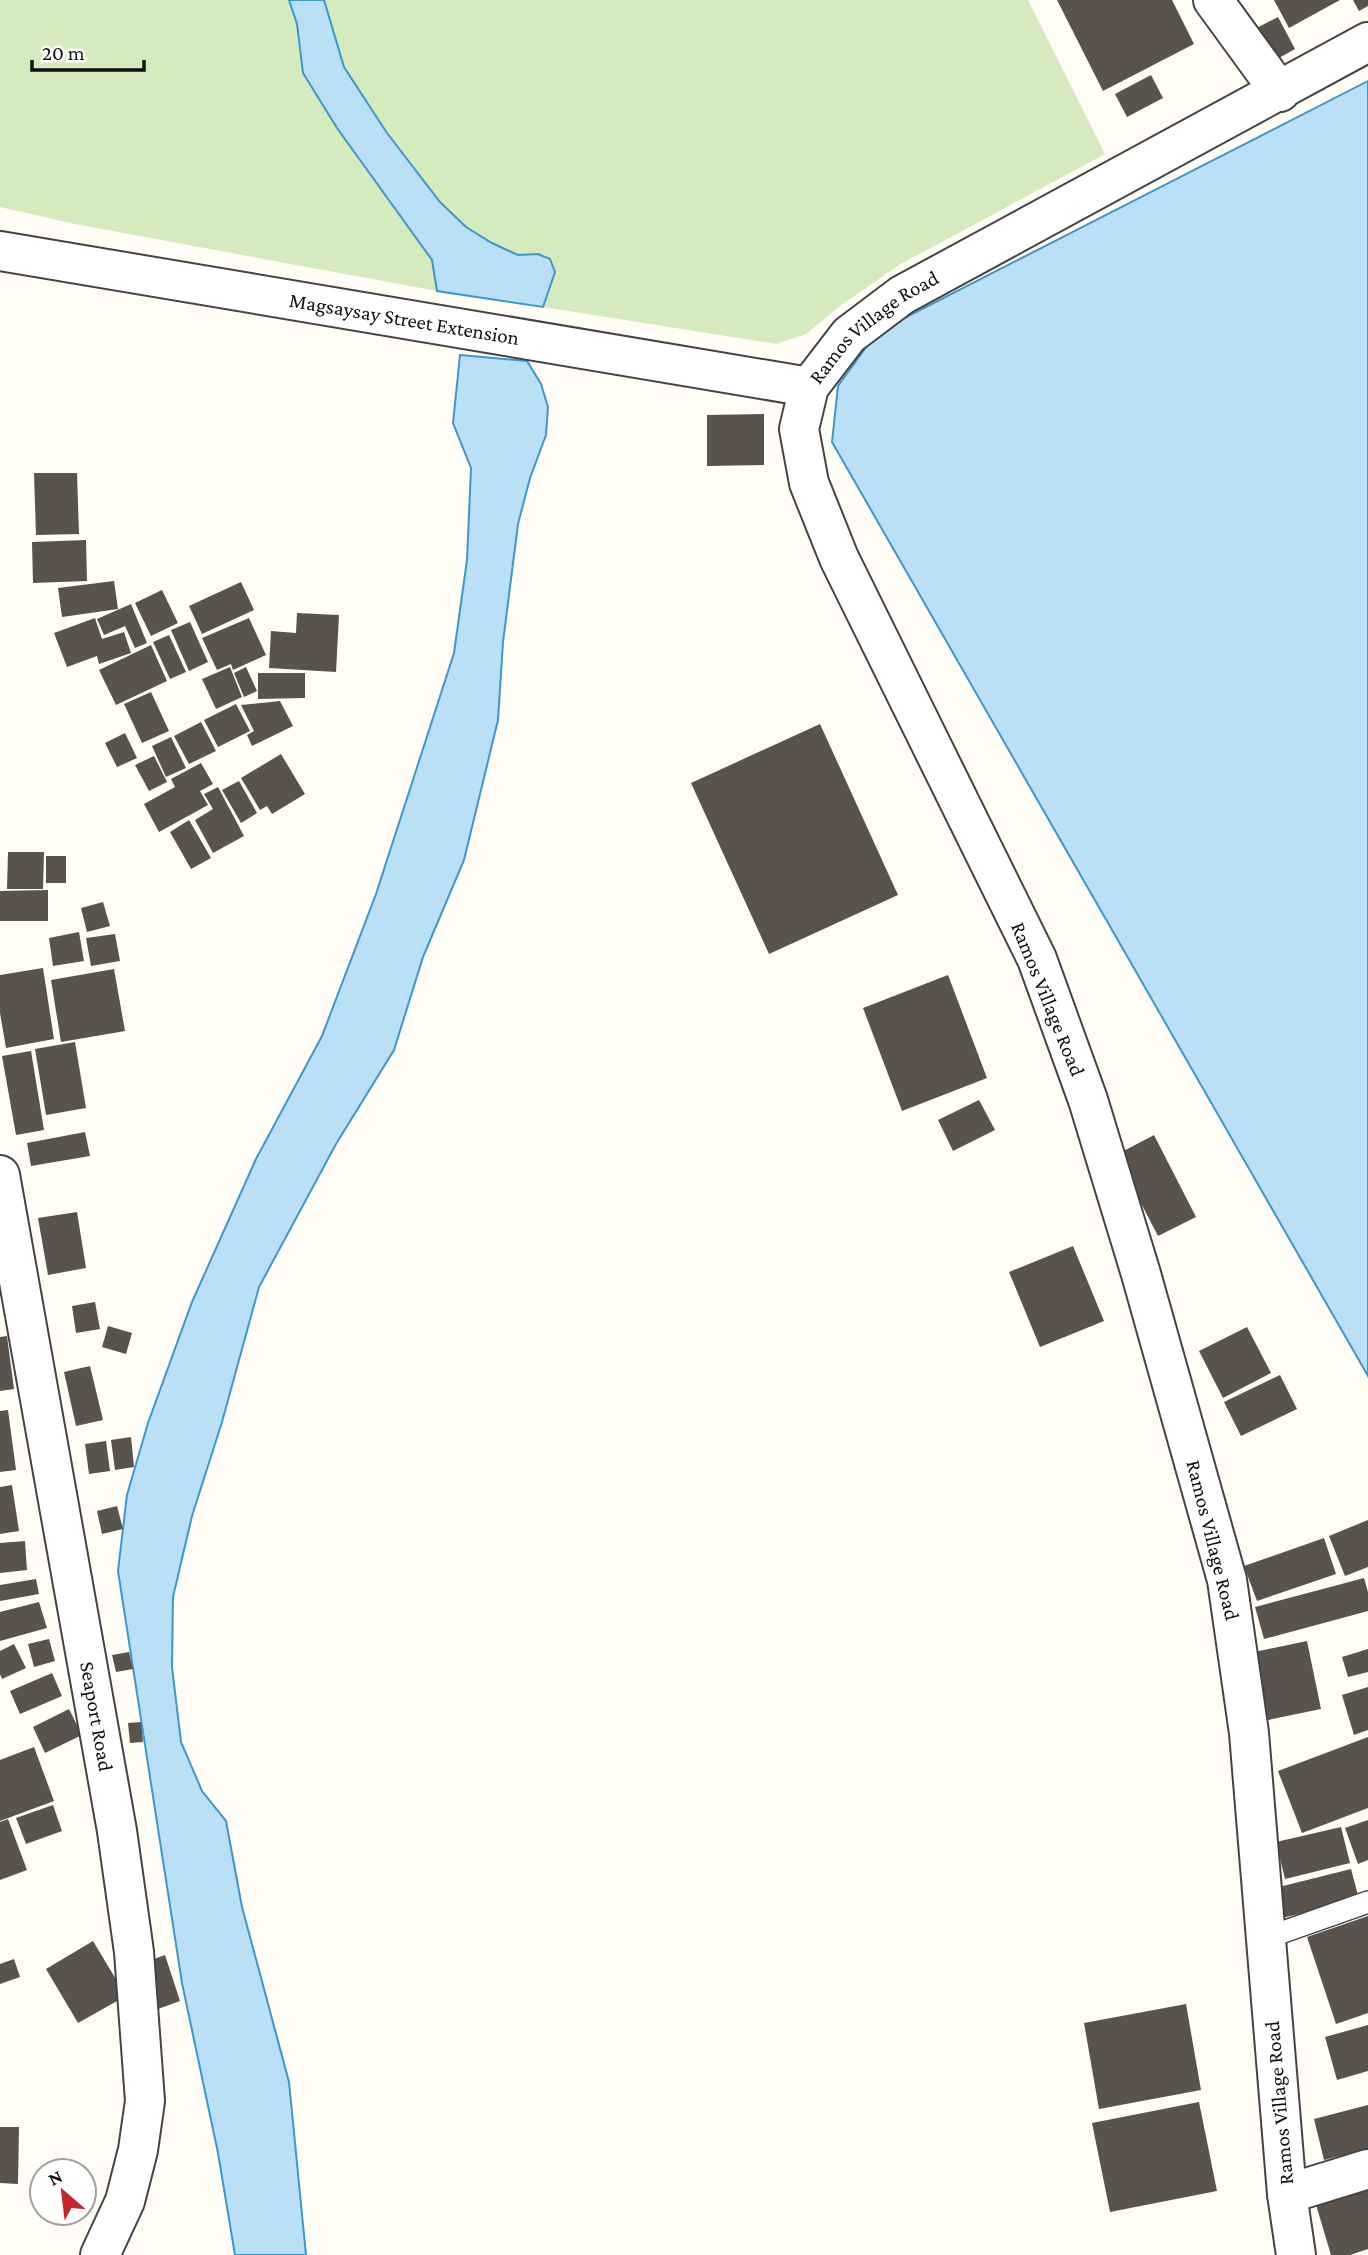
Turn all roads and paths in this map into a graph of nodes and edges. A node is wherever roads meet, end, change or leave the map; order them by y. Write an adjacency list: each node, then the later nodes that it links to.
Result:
1 (1213, 0): 3 (street)
2 (1368, 42): 3 (street, Ramos Village Road)
3 (1280, 92): 5 (street, Ramos Village Road)
4 (0, 251): 5 (street, Magsaysay Street Extension)
5 (809, 387): 8 (street, Ramos Village Road)
6 (0, 1175): 11 (street, Seaport Road)
7 (1368, 1902): 8 (lane)
8 (1266, 1938): 10 (street, Ramos Village Road)
9 (1368, 2169): 10 (street)
10 (1287, 2194): 12 (street, Ramos Village Road)
11 (100, 2255)
12 (1296, 2255)

